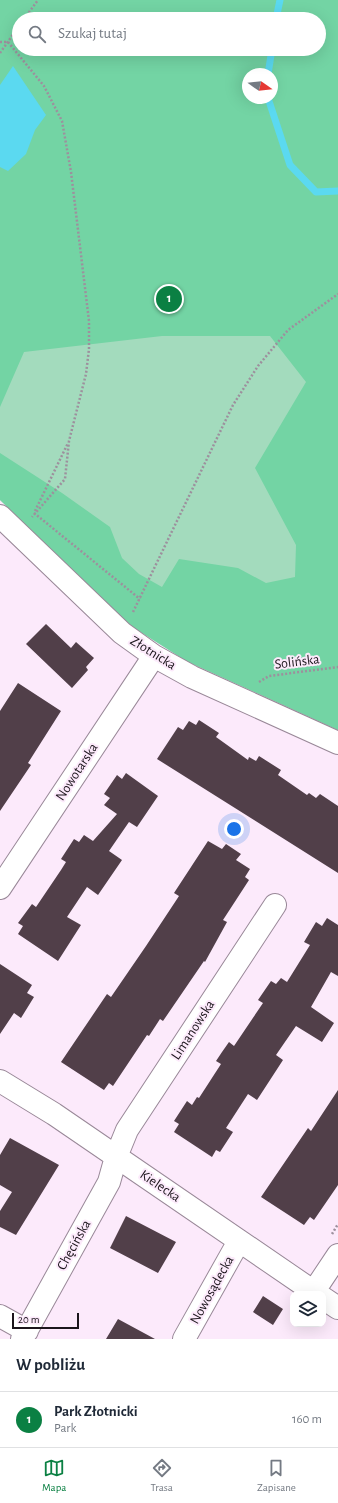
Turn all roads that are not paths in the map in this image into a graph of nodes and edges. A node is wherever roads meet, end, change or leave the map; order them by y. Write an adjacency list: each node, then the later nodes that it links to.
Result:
1 (0, 516): 2 (street, Złotnicka)
2 (154, 656): 3 (street, Złotnicka); 4 (street, Nowotarska)
3 (338, 743)
4 (0, 888)
5 (275, 905): 7 (street, Limanowska)
6 (0, 1081): 7 (street, Kielecka)
7 (116, 1157): 8 (street, Kielecka); 15 (street, Chęcińska)
8 (239, 1241): 10 (street, Kielecka); 16 (street, Nowosądecka)
9 (338, 1255): 11 (street)
10 (314, 1291)
11 (320, 1291)
12 (326, 1300): 13 (street, Kielecka)
13 (338, 1308)
14 (0, 1316): 15 (street, Chęcińska)
15 (24, 1335)
16 (184, 1339)

